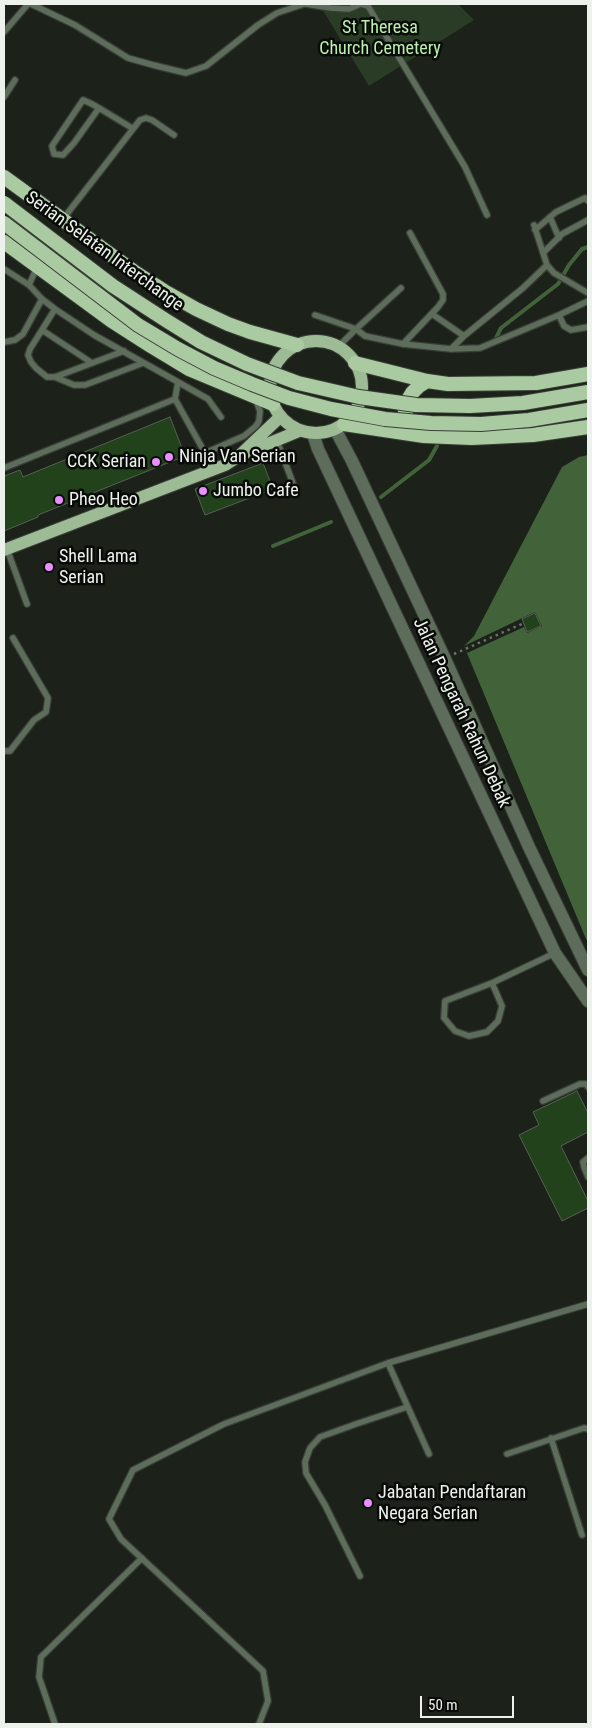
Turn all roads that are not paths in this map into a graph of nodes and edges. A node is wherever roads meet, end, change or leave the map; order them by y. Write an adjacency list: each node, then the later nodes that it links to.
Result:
1 (28, 4): 4 (lane)
2 (31, 4): 3 (lane)
3 (305, 4): 13 (lane)
4 (4, 32)
5 (15, 80): 6 (lane)
6 (4, 97)
7 (99, 108): 7 (lane); 8 (lane)
8 (132, 128): 9 (lane); 15 (lane)
9 (174, 135)
10 (4, 177): 15 (highway)
11 (588, 201): 14 (lane)
12 (4, 203): 51 (highway, Serian Selatan Interchange, bridge)
13 (487, 216)
14 (550, 217): 19 (lane); 21 (lane)
15 (63, 219): 40 (highway)
16 (588, 220): 19 (lane)
17 (4, 223): 55 (highway, Serian Selatan Interchange, bridge)
18 (410, 234): 31 (lane)
19 (559, 238): 21 (lane)
20 (4, 242): 23 (highway)
21 (544, 253): 22 (lane)
22 (547, 265): 27 (lane); 37 (lane)
23 (37, 267): 25 (lane); 53 (highway)
24 (4, 269): 25 (lane)
25 (29, 285): 28 (lane)
26 (401, 288): 35 (lane)
27 (588, 293)
28 (42, 299): 30 (lane); 38 (lane)
29 (588, 301): 33 (lane)
30 (55, 309): 36 (lane); 43 (lane)
31 (432, 314): 37 (lane); 39 (lane)
32 (315, 316): 35 (lane)
33 (559, 316): 34 (lane); 42 (lane)
34 (588, 327)
35 (356, 329): 39 (lane); 41 (lane)
36 (42, 330): 44 (lane); 48 (lane)
37 (464, 336): 42 (lane)
38 (4, 342)
39 (403, 344): 42 (lane)
40 (297, 345): 41 (main road); 54 (main road)
41 (338, 347): 46 (main road)
42 (451, 349)
43 (124, 352): 44 (lane); 45 (lane)
44 (92, 363): 48 (lane)
45 (143, 363): 48 (lane); 50 (lane)
46 (355, 363): 49 (highway); 58 (main road)
47 (588, 374): 49 (highway)
48 (55, 377)
49 (427, 381): 62 (highway)
50 (178, 382): 52 (lane); 56 (lane)
51 (588, 392)
52 (175, 398): 64 (lane); 66 (lane)
53 (255, 398): 54 (highway); 64 (lane)
54 (273, 404): 57 (main road)
55 (588, 410)
56 (221, 417)
57 (280, 417): 60 (main road); 65 (main road)
58 (340, 427): 61 (main road); 62 (highway); 74 (street, Jalan Pengarah Rahun Debak)
59 (588, 427): 62 (highway)
60 (299, 431): 61 (main road); 63 (main road)
61 (313, 434): 73 (street, Jalan Pengarah Rahun Debak)
62 (424, 436)
63 (276, 440): 65 (main road); 68 (lane)
64 (205, 453): 67 (lane)
65 (239, 456): 67 (main road)
66 (4, 468)
67 (212, 471): 69 (main road)
68 (294, 486)
69 (5, 549): 70 (lane)
70 (27, 604)
71 (13, 638): 72 (lane)
72 (4, 751)
73 (555, 953): 75 (lane); 76 (street, Jalan Pengarah Rahun Debak)
74 (588, 970)
75 (492, 983): 75 (lane)
76 (588, 1001)
77 (588, 1087): 78 (lane)
78 (543, 1101)
79 (588, 1158): 80 (lane)
80 (588, 1177)
81 (588, 1304): 82 (lane)
82 (388, 1363): 83 (lane); 89 (lane)
83 (406, 1407): 86 (lane); 90 (lane)
84 (588, 1429): 85 (lane)
85 (551, 1438): 87 (lane); 88 (lane)
86 (429, 1454)
87 (507, 1454)
88 (582, 1535)
89 (142, 1558): 91 (lane); 92 (lane)
90 (360, 1576)
91 (55, 1724)
92 (259, 1724)

